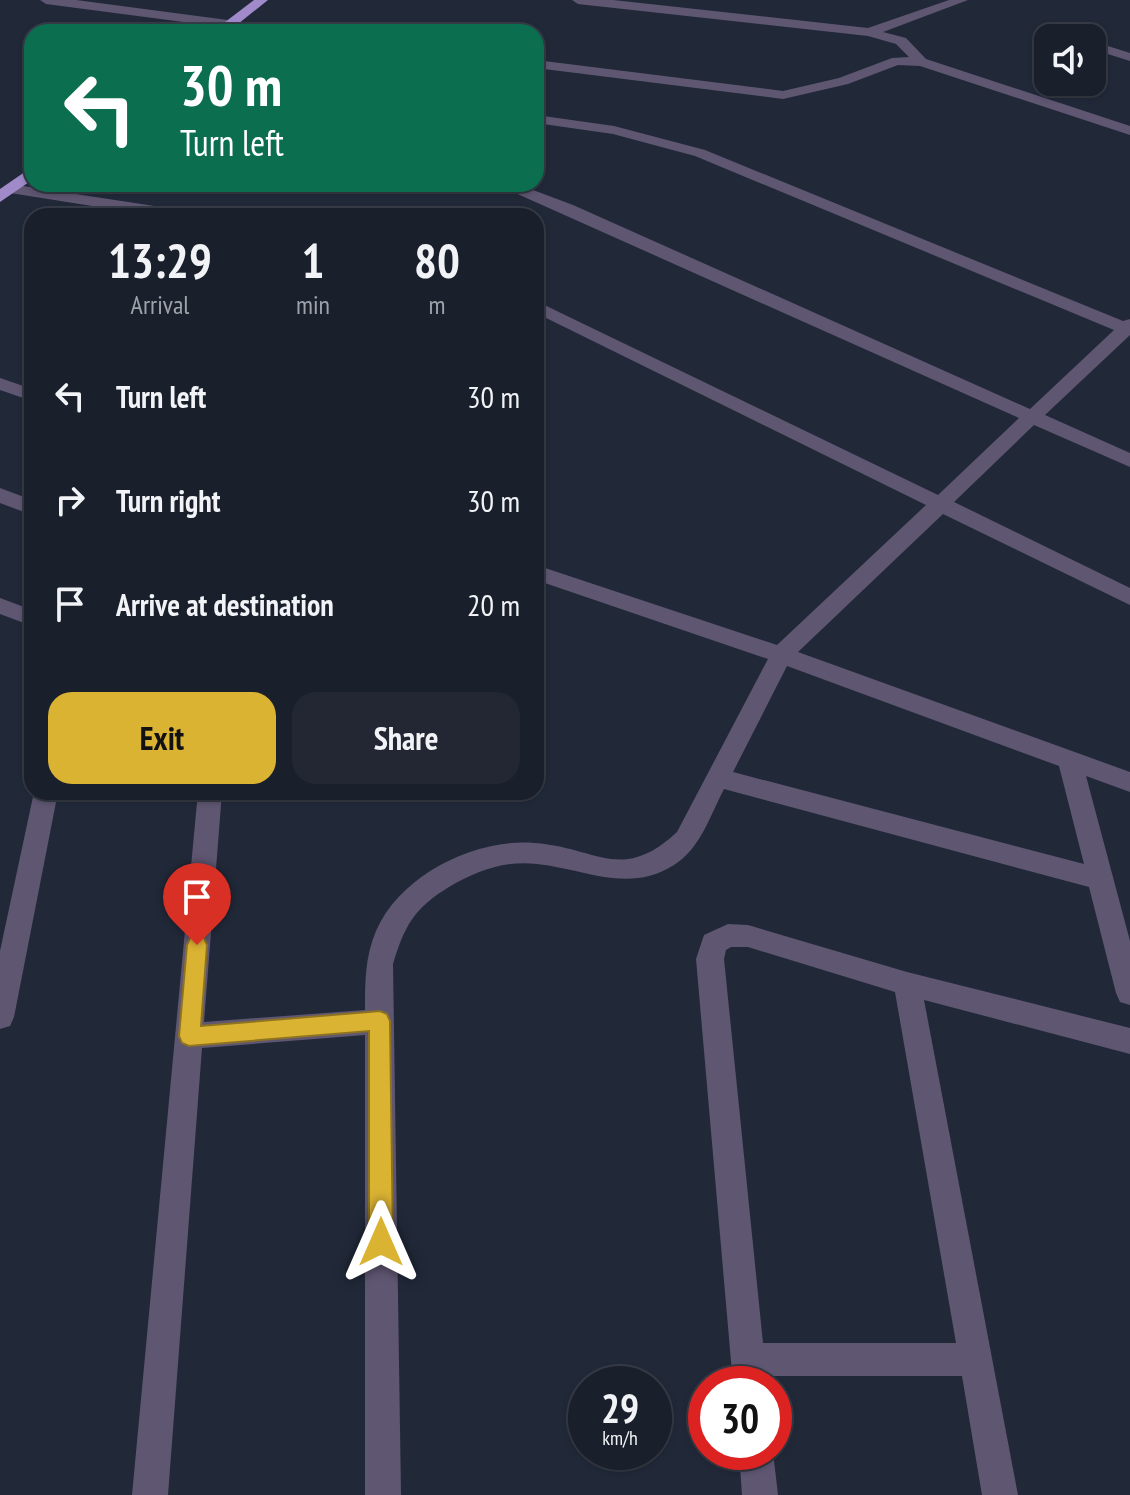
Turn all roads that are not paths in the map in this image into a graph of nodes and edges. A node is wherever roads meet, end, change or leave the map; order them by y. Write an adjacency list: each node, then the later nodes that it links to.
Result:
1 (46, 0): 5 (street)
2 (262, 0): 6 (highway)
3 (578, 0): 7 (street)
4 (962, 0): 7 (street)
5 (199, 24)
6 (229, 24)
7 (869, 32): 10 (street)
8 (1106, 49): 9 (street)
9 (1130, 57)
10 (921, 62): 11 (street); 13 (street)
11 (544, 65)
12 (544, 120): 19 (street)
13 (1130, 131)
14 (24, 178): 16 (highway)
15 (524, 192): 22 (street)
16 (5, 193): 17 (street)
17 (124, 208)
18 (544, 310): 25 (street)
19 (1128, 328): 22 (street)
20 (0, 384): 21 (street)
21 (24, 392)
22 (1031, 417): 23 (street); 25 (street)
23 (1130, 461)
24 (0, 495): 26 (street)
25 (942, 503): 28 (street); 31 (street)
26 (24, 505)
27 (544, 575): 31 (street)
28 (1130, 597)
29 (0, 606): 30 (street)
30 (24, 615)
31 (781, 655): 32 (street); 33 (street)
32 (1070, 761): 34 (street); 37 (street)
33 (717, 778): 37 (street); 41 (street)
34 (1130, 782)
35 (44, 800): 40 (street)
36 (209, 800): 42 (street)
37 (1101, 879): 39 (street)
38 (907, 984): 43 (street); 44 (street); 45 (street)
39 (1130, 993)
40 (0, 1017)
41 (380, 1021): 42 (street); 49 (street)
42 (189, 1036): 48 (street)
43 (1130, 1041)
44 (975, 1359): 46 (street); 51 (street)
45 (748, 1366)
46 (792, 1370)
47 (758, 1470): 50 (street)
48 (150, 1495)
49 (383, 1495)
50 (760, 1495)
51 (1000, 1495)

